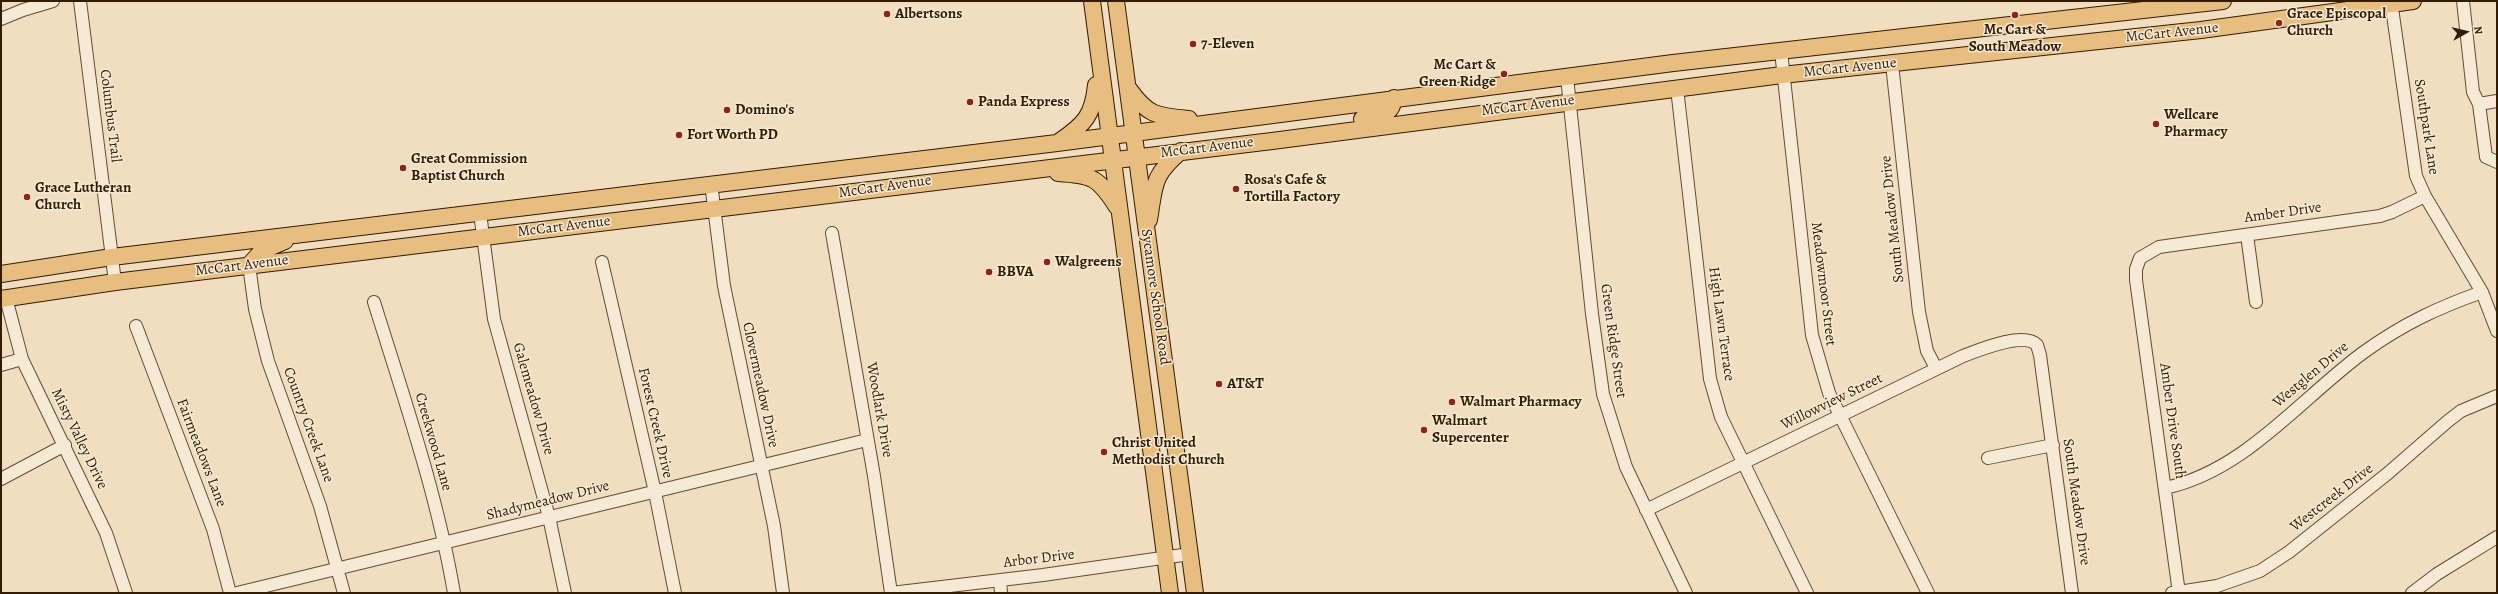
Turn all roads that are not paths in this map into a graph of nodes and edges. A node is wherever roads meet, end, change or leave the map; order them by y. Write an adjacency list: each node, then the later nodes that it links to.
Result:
1 (53, 1): 10 (street)
2 (80, 1): 49 (street, Columbus Trail)
3 (1092, 1): 13 (main road, Sycamore School Road)
4 (1116, 1): 17 (main road, Sycamore School Road)
5 (2223, 1): 9 (main road, McCart Avenue)
6 (2413, 1): 8 (main road, McCart Avenue)
7 (2463, 1): 23 (street)
8 (2392, 3): 11 (main road, McCart Avenue); 38 (street, Southpark Lane)
9 (2199, 4): 11 (main road); 12 (main road, McCart Avenue)
10 (1, 19)
11 (2201, 30): 14 (main road, McCart Avenue)
12 (1781, 51): 15 (street, Meadowmoor Street); 16 (main road, McCart Avenue)
13 (1099, 59): 28 (main road, Sycamore School Road); 29 (main road)
14 (1892, 64): 15 (main road, McCart Avenue); 63 (street, South Meadow Drive)
15 (1782, 75): 18 (main road, McCart Avenue); 67 (street, Meadowmoor Street)
16 (1567, 77): 19 (main road, McCart Avenue); 21 (street, Green Ridge Street)
17 (1128, 88): 24 (main road); 27 (main road, Sycamore School Road)
18 (1677, 88): 21 (main road, McCart Avenue); 72 (street, High Lawn Terrace)
19 (1434, 93): 20 (main road, McCart Avenue); 25 (main road)
20 (1394, 98): 24 (main road, McCart Avenue); 26 (main road)
21 (1568, 101): 25 (main road, McCart Avenue); 77 (street, Green Ridge Street)
22 (2497, 101): 23 (street)
23 (2479, 104): 34 (street)
24 (1212, 122): 27 (main road, McCart Avenue)
25 (1395, 124): 26 (main road, McCart Avenue)
26 (1350, 130): 30 (main road, McCart Avenue)
27 (1133, 133): 28 (main road, McCart Avenue); 31 (main road, Sycamore School Road)
28 (1108, 136): 29 (main road, McCart Avenue); 33 (main road, Sycamore School Road)
29 (1057, 143): 32 (main road, McCart Avenue)
30 (1181, 151): 31 (main road, McCart Avenue); 45 (main road)
31 (1135, 157): 33 (main road, McCart Avenue); 45 (main road, Sycamore School Road)
32 (918, 159): 36 (main road); 37 (main road, McCart Avenue)
33 (1112, 159): 35 (main road, McCart Avenue); 40 (main road, Sycamore School Road)
34 (2497, 162)
35 (1021, 170): 36 (main road, McCart Avenue); 40 (main road)
36 (922, 182): 39 (main road, McCart Avenue)
37 (711, 183): 39 (street, Clovermeadow Drive); 41 (main road, McCart Avenue)
38 (2424, 196): 44 (street, Amber Drive); 54 (street, Southpark Lane)
39 (714, 208): 46 (main road, McCart Avenue); 73 (street, Clovermeadow Drive)
40 (1118, 210): 65 (main road, Sycamore School Road)
41 (480, 213): 43 (main road, McCart Avenue); 46 (street, Galemeadow Drive)
42 (832, 232): 68 (street, Woodlark Drive)
43 (304, 234): 47 (main road, McCart Avenue); 51 (main road)
44 (2247, 235): 48 (street, Amber Drive); 57 (street)
45 (1146, 236): 64 (main road, Sycamore School Road)
46 (483, 237): 51 (main road, McCart Avenue); 78 (street, Galemeadow Drive)
47 (227, 242): 49 (main road, McCart Avenue); 51 (main road)
48 (2143, 254): 75 (street, Amber Drive South)
49 (112, 257): 52 (main road, McCart Avenue); 53 (street, Columbus Trail)
50 (602, 262): 76 (street, Forest Creek Drive)
51 (249, 266): 53 (main road, McCart Avenue); 83 (street, Country Creek Lane)
52 (1, 274)
53 (115, 282): 55 (main road, McCart Avenue)
54 (2482, 292): 59 (street, Southpark Lane); 75 (street, Westglen Drive)
55 (4, 299): 61 (street, Misty Valley Drive)
56 (374, 302): 80 (street, Creekwood Lane)
57 (2256, 302)
58 (136, 326): 86 (street, Fairmeadows Lane)
59 (2497, 331)
60 (2037, 345): 63 (street, Willowview Street); 70 (street, South Meadow Drive)
61 (22, 359): 62 (street); 69 (street, Misty Valley Drive)
62 (1, 365)
63 (1936, 368): 67 (street, Willowview Street)
64 (1166, 376): 65 (main road); 81 (main road, Sycamore School Road)
65 (1141, 380): 82 (main road, Sycamore School Road)
66 (2497, 396): 101 (street, Westcreek Drive)
67 (1841, 415): 72 (street, Willowview Street); 99 (street, Meadowmoor Street)
68 (868, 440): 73 (street, Shadymeadow Drive); 93 (street, Woodlark Drive)
69 (65, 445): 74 (street); 85 (street, Misty Valley Drive)
70 (2053, 445): 71 (street); 100 (street, South Meadow Drive)
71 (1988, 458)
72 (1743, 463): 77 (street, Willowview Street); 98 (street, High Lawn Terrace)
73 (761, 466): 76 (street, Shadymeadow Drive); 92 (street, Clovermeadow Drive)
74 (1, 479)
75 (2165, 488): 101 (street, Amber Drive South)
76 (655, 492): 78 (street, Shadymeadow Drive); 91 (street, Forest Creek Drive)
77 (1646, 510): 97 (street, Green Ridge Street)
78 (549, 517): 80 (street, Shadymeadow Drive); 90 (street, Galemeadow Drive)
79 (2497, 537): 102 (street)
80 (444, 543): 83 (street, Shadymeadow Drive); 89 (street, Creekwood Lane)
81 (1190, 554): 82 (street, Arbor Drive); 96 (main road, Sycamore School Road)
82 (1165, 557): 84 (street, Arbor Drive); 95 (main road, Sycamore School Road)
83 (338, 569): 87 (street, Shadymeadow Drive); 88 (street, Country Creek Lane)
84 (1000, 580): 93 (street, Arbor Drive); 94 (street)
85 (126, 593)
86 (230, 593)
87 (237, 593)
88 (344, 593)
89 (454, 593)
90 (565, 593)
91 (675, 593)
92 (783, 593)
93 (891, 593)
94 (1001, 593)
95 (1170, 593)
96 (1195, 593)
97 (1686, 593)
98 (1807, 593)
99 (1928, 593)
100 (2072, 593)
101 (2176, 593)
102 (2412, 593)

